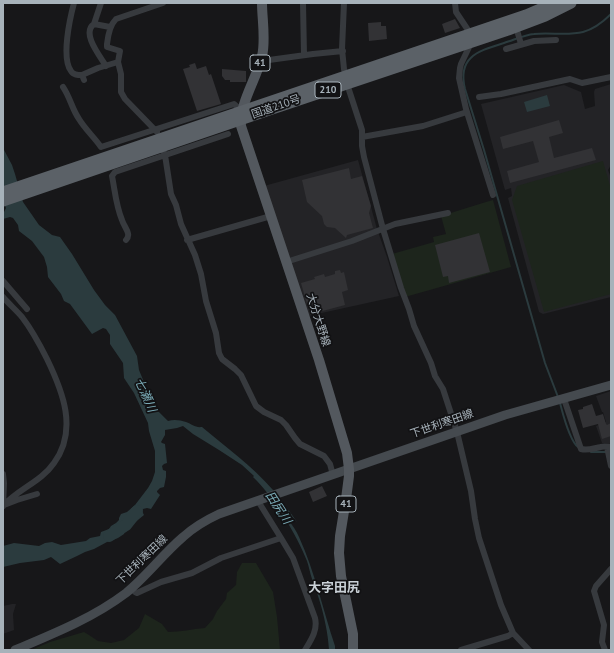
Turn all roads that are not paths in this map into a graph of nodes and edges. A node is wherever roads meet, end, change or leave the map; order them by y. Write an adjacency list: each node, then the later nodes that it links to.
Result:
1 (74, 3): 20 (street)
2 (101, 3): 10 (street)
3 (164, 3): 11 (street)
4 (262, 3): 18 (main road, 41)
5 (303, 3): 17 (street)
6 (344, 3): 16 (street)
7 (455, 3): 13 (street)
8 (554, 3): 13 (highway, 国道210号 / 210)
9 (570, 3): 12 (highway, 国道210号 / 210)
10 (94, 24): 11 (street); 20 (street)
11 (110, 27): 19 (street)
12 (519, 36): 13 (highway, 国道210号 / 210); 14 (street); 15 (street)
13 (471, 37): 22 (highway, 国道210号 / 210); 25 (street)
14 (556, 40)
15 (506, 49)
16 (343, 51): 17 (street); 22 (street)
17 (304, 55): 18 (street)
18 (261, 59): 26 (main road, 41)
19 (118, 62): 20 (street); 29 (street)
20 (106, 66)
21 (611, 77): 24 (street)
22 (346, 80): 26 (highway, 国道210号 / 210); 28 (street)
23 (63, 87): 29 (street)
24 (479, 97)
25 (467, 112): 28 (street); 32 (street)
26 (242, 115): 29 (highway, 国道210号 / 210); 29 (street); 35 (main road, 大分大野線 / 41)
27 (228, 134): 29 (street)
28 (362, 137): 36 (street)
29 (160, 142): 30 (highway, 国道210号 / 210); 37 (street); 38 (street)
30 (81, 170): 31 (highway, 国道210号 / 210); 33 (highway, 国道210号 / 210)
31 (3, 192)
32 (493, 195)
33 (3, 201)
34 (448, 212): 36 (street)
35 (271, 216): 38 (street); 39 (main road, 大分大野線 / 41)
36 (383, 229): 39 (street); 45 (street)
37 (126, 240)
38 (187, 240): 50 (street)
39 (286, 262): 48 (main road, 大分大野線 / 41)
40 (3, 281): 42 (street)
41 (3, 297): 54 (street)
42 (27, 309)
43 (611, 385): 44 (main road, 下世利寒田線)
44 (564, 399): 45 (main road, 下世利寒田線); 46 (street)
45 (457, 432): 48 (main road, 下世利寒田線); 60 (street)
46 (609, 447): 47 (street)
47 (611, 466)
48 (349, 469): 50 (main road, 下世利寒田線); 63 (main road, 大分大野線 / 41)
49 (3, 474): 51 (street)
50 (333, 474): 53 (main road, 下世利寒田線)
51 (3, 492): 54 (street)
52 (37, 494): 54 (street)
53 (261, 500): 55 (street); 57 (main road, 下世利寒田線)
54 (3, 506)
55 (282, 538): 57 (street); 62 (street)
56 (611, 569): 59 (street)
57 (131, 588): 61 (main road, 下世利寒田線)
58 (611, 623): 59 (street)
59 (604, 625): 66 (street)
60 (513, 634): 64 (street); 65 (street)
61 (15, 650)
62 (305, 650)
63 (353, 650)
64 (461, 650)
65 (529, 650)
66 (605, 650)

